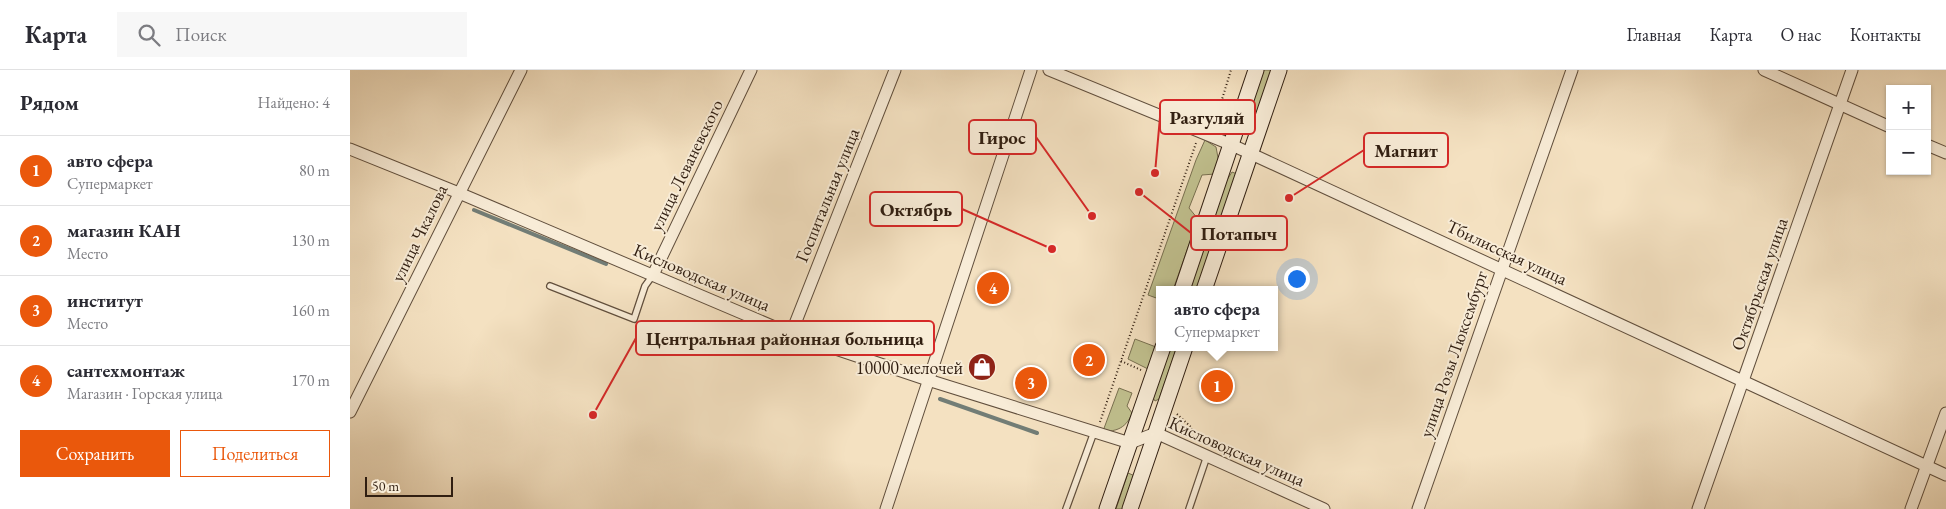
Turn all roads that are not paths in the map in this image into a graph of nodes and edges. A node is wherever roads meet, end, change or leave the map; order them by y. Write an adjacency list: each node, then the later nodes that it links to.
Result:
1 (521, 70): 18 (street, улица Чкалова)
2 (751, 70): 20 (street, улица Леваневского)
3 (895, 70): 24 (street, Госпитальная улица)
4 (1031, 70): 27 (street)
5 (1049, 70): 13 (street, Тбилисская улица)
6 (1256, 70): 13 (main road)
7 (1279, 70): 17 (main road)
8 (1572, 70): 19 (street, улица Розы Люксембург)
9 (1764, 70): 11 (street)
10 (1852, 70): 11 (street, Октябрьская улица)
11 (1839, 104): 12 (street); 28 (street, Октябрьская улица)
12 (1886, 125)
13 (1232, 145): 17 (street, Тбилисская улица); 22 (main road)
14 (1931, 147): 16 (street)
15 (350, 149): 18 (street, Кисловодская улица)
16 (1946, 153)
17 (1250, 154): 19 (street, Тбилисская улица); 23 (main road)
18 (458, 193): 20 (street, Кисловодская улица); 29 (street, улица Чкалова)
19 (1502, 268): 28 (street, Тбилисская улица); 43 (street, улица Розы Люксембург)
20 (652, 274): 21 (lane); 24 (street, Кисловодская улица)
21 (550, 286)
22 (1183, 286)
23 (1205, 286)
24 (791, 334): 27 (street, Кисловодская улица)
25 (1161, 351): 33 (main road)
26 (1184, 351): 32 (main road)
27 (928, 380): 31 (street, Кисловодская улица); 37 (street)
28 (1744, 383): 35 (street, Тбилисская улица); 44 (street, Октябрьская улица)
29 (350, 412)
30 (1946, 413): 35 (street)
31 (1090, 430): 33 (street, Кисловодская улица); 38 (lane)
32 (1156, 433): 33 (street, Кисловодская улица); 34 (street, Кисловодская улица); 40 (main road)
33 (1130, 443): 39 (main road)
34 (1207, 456): 41 (lane); 42 (street, Кисловодская улица)
35 (1927, 466): 36 (street, Тбилисская улица); 45 (street)
36 (1946, 475)
37 (886, 509)
38 (1066, 509)
39 (1107, 509)
40 (1130, 509)
41 (1189, 509)
42 (1324, 509)
43 (1418, 509)
44 (1698, 509)
45 (1911, 509)

